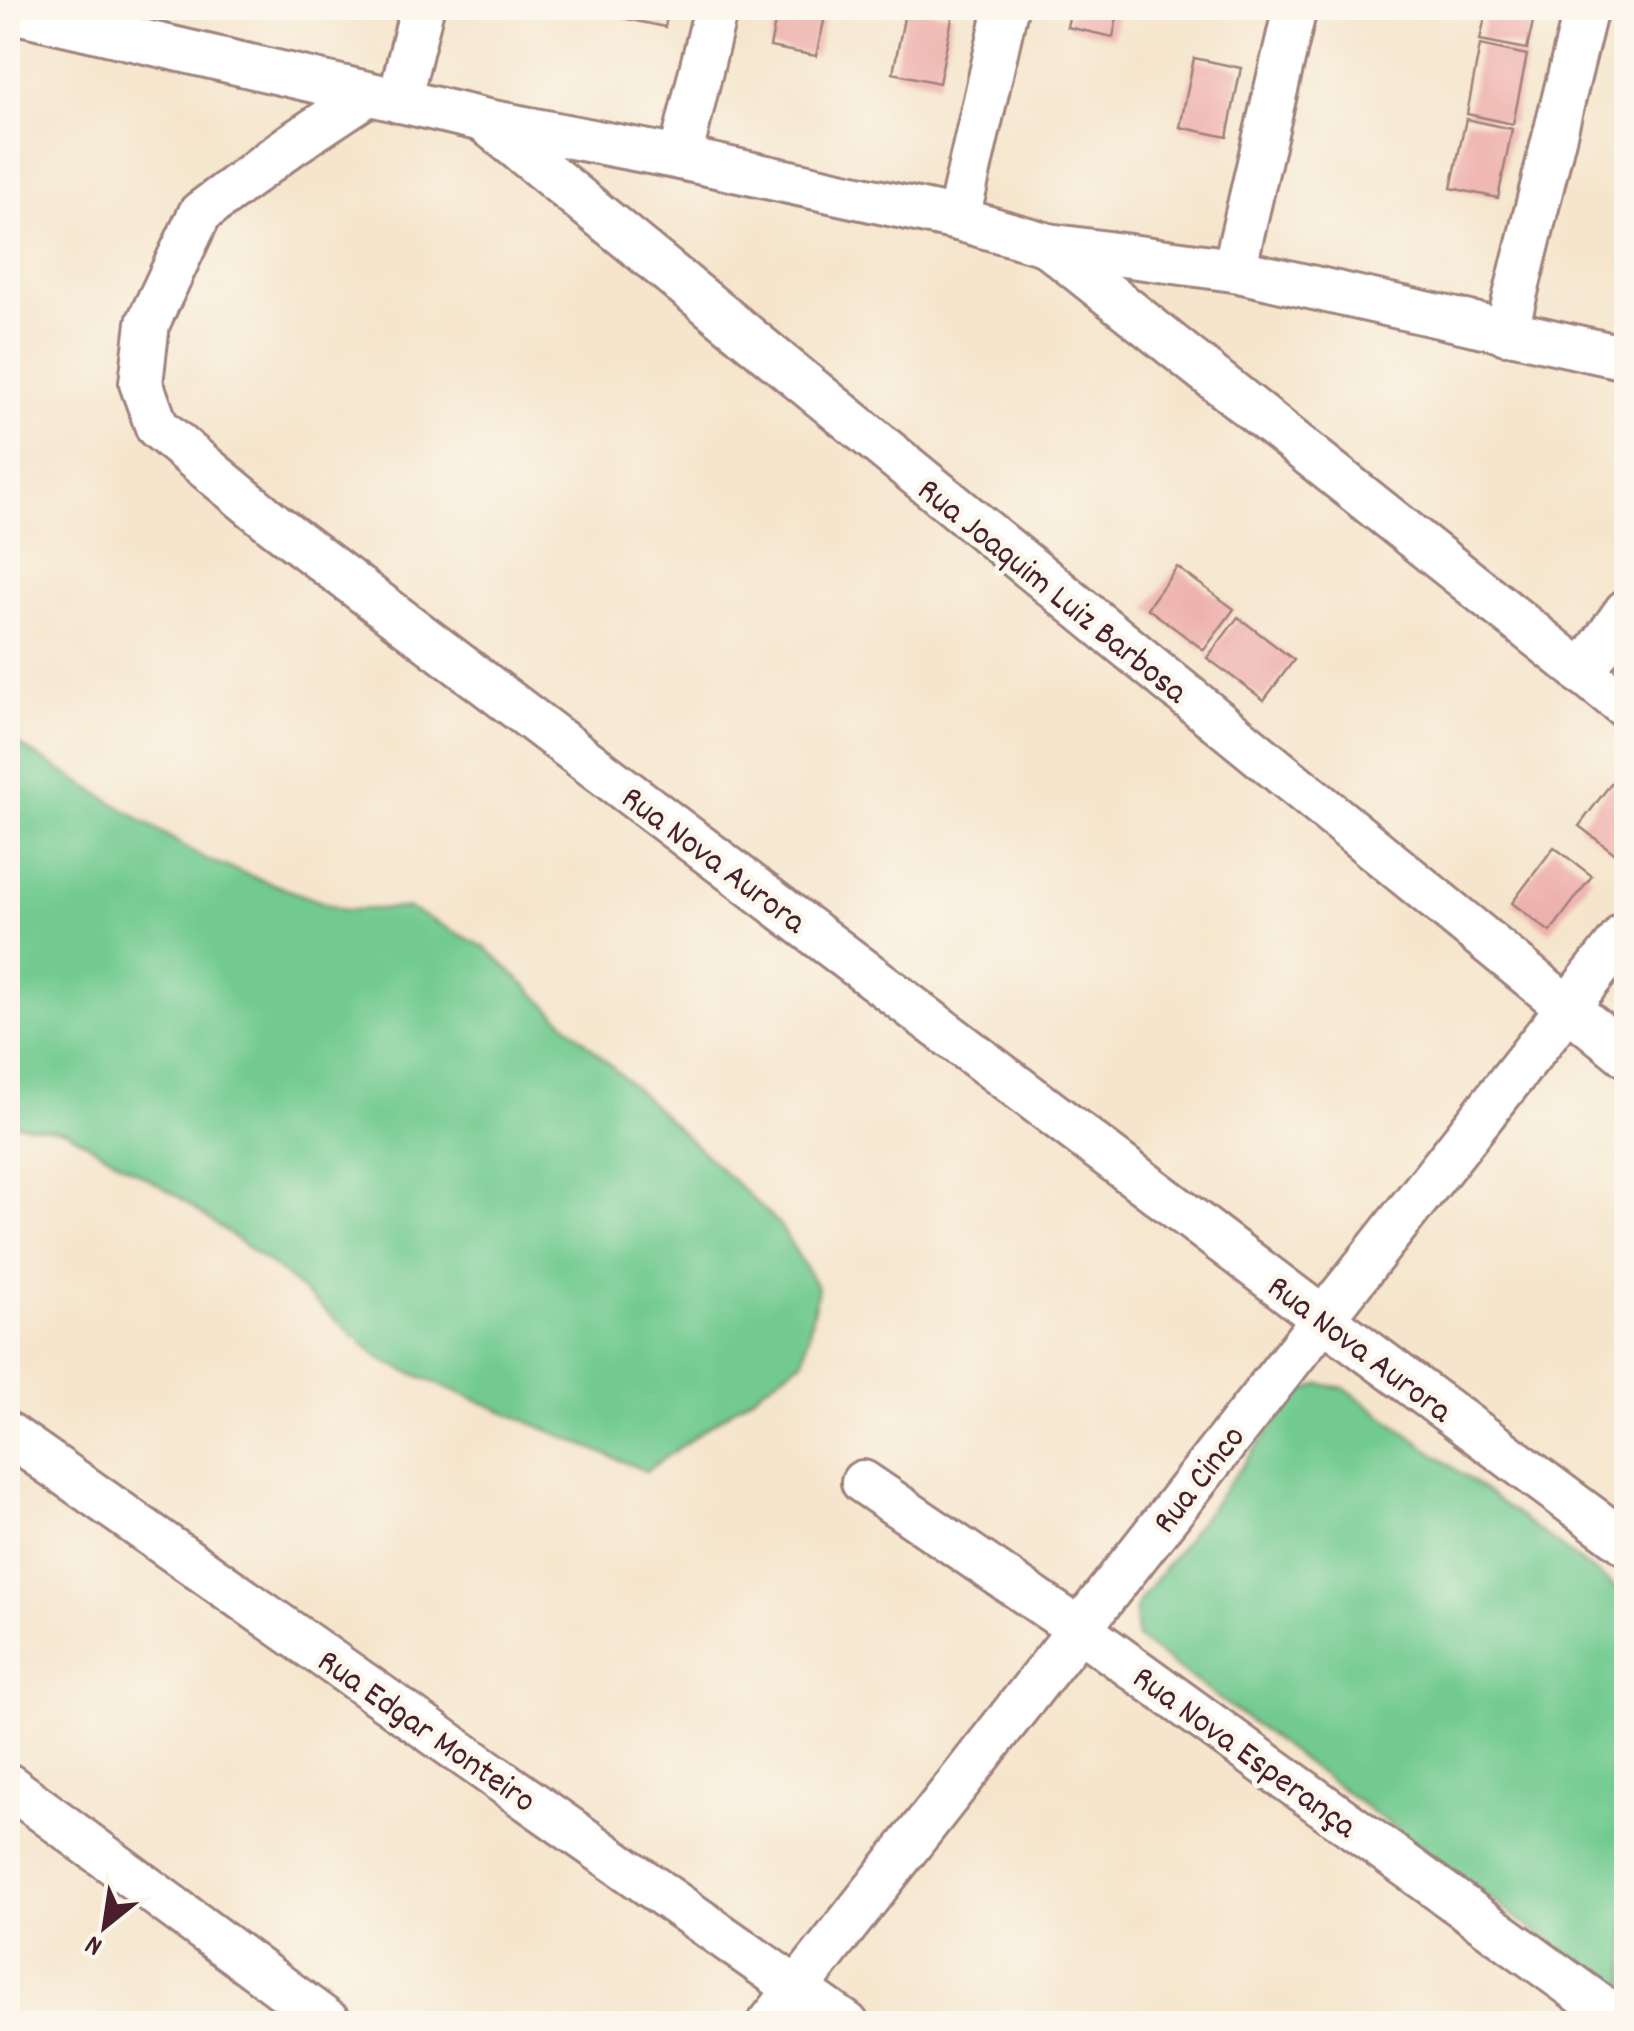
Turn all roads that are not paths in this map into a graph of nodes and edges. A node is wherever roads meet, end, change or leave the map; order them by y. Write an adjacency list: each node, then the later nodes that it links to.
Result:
1 (422, 8): 8 (street)
2 (716, 8): 10 (street)
3 (1006, 8): 11 (street)
4 (1294, 8): 13 (street)
5 (1586, 8): 14 (street)
6 (8, 10): 7 (street)
7 (139, 24): 8 (street)
8 (383, 98): 9 (street); 22 (street, Rua Nova Aurora)
9 (483, 120): 10 (street); 20 (street, Rua Joaquim Luiz Barbosa)
10 (680, 158): 11 (street)
11 (958, 219): 12 (street)
12 (1048, 246): 13 (street); 17 (street)
13 (1234, 270): 14 (street)
14 (1506, 333): 15 (street)
15 (1626, 358)
16 (1626, 611): 17 (street)
17 (1582, 673): 18 (street)
18 (1626, 707)
19 (1626, 933): 20 (street, Rua Cinco)
20 (1566, 1009): 21 (street, Rua Joaquim Luiz Barbosa); 22 (street, Rua Cinco)
21 (1626, 1055)
22 (1321, 1318): 25 (street, Rua Nova Aurora); 26 (street, Rua Cinco)
23 (8, 1434): 28 (street, Rua Edgar Monteiro)
24 (864, 1482): 26 (street, Rua Nova Esperança)
25 (1626, 1544)
26 (1079, 1629): 28 (street, Rua Cinco); 32 (street, Rua Nova Esperança)
27 (8, 1785): 29 (street)
28 (797, 1988): 30 (street, Rua Cinco); 31 (street, Rua Edgar Monteiro)
29 (331, 2024)
30 (769, 2024)
31 (848, 2024)
32 (1625, 2024)

